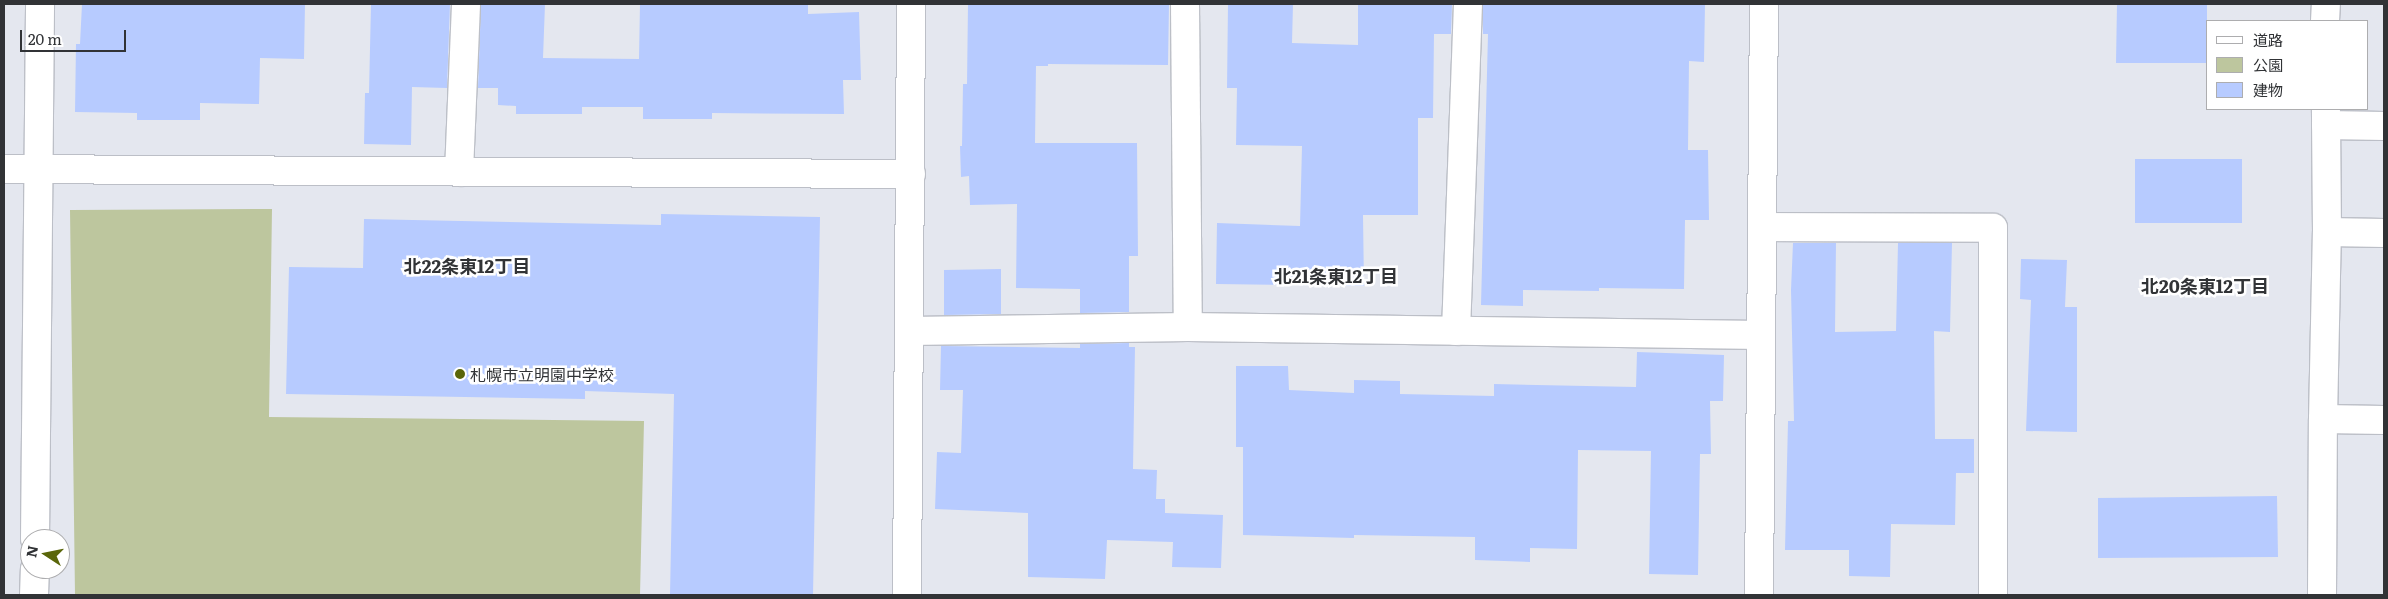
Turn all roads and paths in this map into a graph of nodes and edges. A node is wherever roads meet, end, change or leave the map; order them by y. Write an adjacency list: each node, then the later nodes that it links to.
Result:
1 (40, 4): 11 (street)
2 (466, 4): 13 (street)
3 (911, 4): 14 (street)
4 (1185, 4): 18 (street)
5 (1468, 4): 20 (street)
6 (1764, 4): 15 (street)
7 (2326, 4): 8 (street)
8 (2325, 20)
9 (2326, 117): 10 (street); 16 (street)
10 (2384, 126)
11 (37, 168): 12 (street); 13 (street); 24 (street)
12 (4, 169)
13 (459, 172): 14 (street)
14 (911, 174): 19 (street)
15 (1762, 226): 21 (street); 29 (street)
16 (2327, 232): 17 (street); 22 (street)
17 (2384, 233)
18 (1188, 327): 19 (street); 20 (street)
19 (910, 331): 27 (street)
20 (1456, 331): 21 (street)
21 (1761, 335): 28 (street)
22 (2323, 419): 23 (street); 30 (street)
23 (2384, 420)
24 (35, 529)
25 (34, 579): 26 (street)
26 (34, 595)
27 (908, 595)
28 (1759, 595)
29 (1993, 595)
30 (2322, 595)

